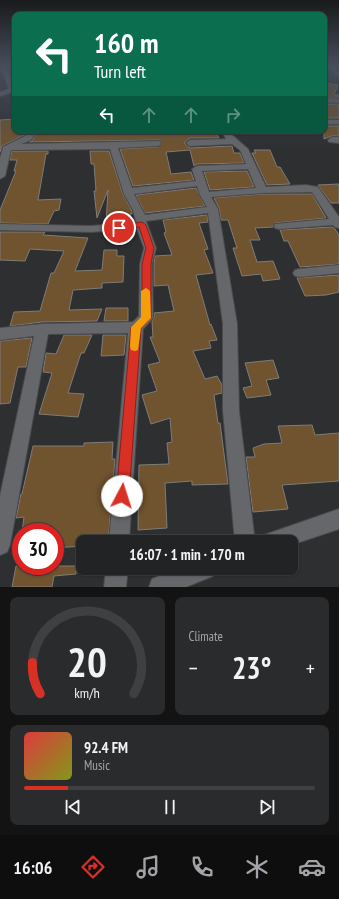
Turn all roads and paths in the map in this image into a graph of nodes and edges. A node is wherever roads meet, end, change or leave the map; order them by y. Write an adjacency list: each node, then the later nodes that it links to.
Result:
1 (327, 100): 2 (street)
2 (339, 101)
3 (327, 122): 4 (street)
4 (339, 122)
5 (228, 134): 7 (street)
6 (30, 139): 10 (street); 11 (street)
7 (233, 141): 9 (street); 12 (street)
8 (157, 143): 10 (street)
9 (190, 143)
10 (112, 146): 19 (street)
11 (3, 147): 13 (street)
12 (252, 166): 14 (street); 15 (street)
13 (0, 176)
14 (201, 183): 16 (street); 17 (street)
15 (262, 190): 17 (street); 20 (street)
16 (132, 191)
17 (205, 195): 18 (street)
18 (213, 209): 19 (street); 30 (street)
19 (143, 221): 22 (street); 25 (street)
20 (338, 223): 21 (street)
21 (279, 226)
22 (0, 227)
23 (339, 269): 24 (street)
24 (299, 273)
25 (136, 327): 26 (street); 29 (street)
26 (42, 329): 27 (street); 32 (street)
27 (0, 334)
28 (339, 519): 31 (street)
29 (120, 535)
30 (244, 535)
31 (292, 535)
32 (0, 545)
33 (116, 575): 35 (street)
34 (188, 575): 36 (street)
35 (115, 587)
36 (160, 587)

